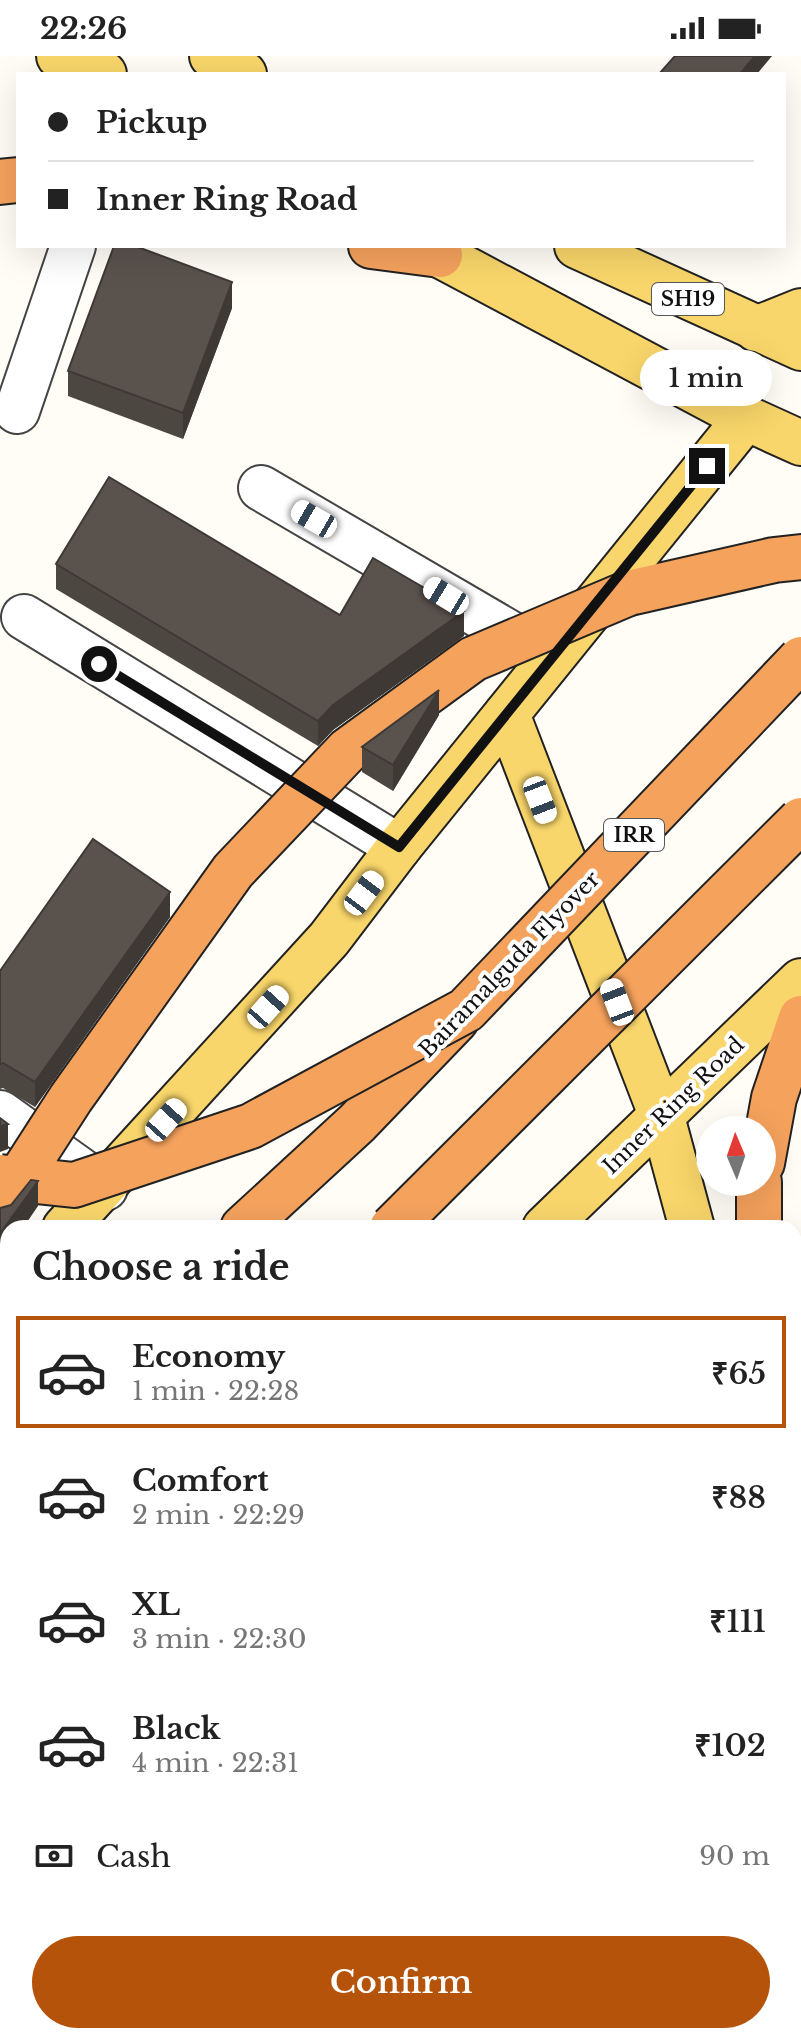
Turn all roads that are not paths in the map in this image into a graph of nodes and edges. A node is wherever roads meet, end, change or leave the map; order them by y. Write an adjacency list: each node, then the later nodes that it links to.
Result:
1 (59, 56): 2 (main road)
2 (99, 72)
3 (72, 248): 10 (street)
4 (402, 248): 6 (highway)
5 (581, 248): 8 (main road, SH19)
6 (432, 250): 11 (main road)
7 (801, 311): 8 (main road)
8 (756, 329): 9 (main road, SH19)
9 (801, 348)
10 (17, 411)
11 (746, 418): 12 (main road); 16 (main road)
12 (801, 443)
13 (261, 488): 16 (street)
14 (801, 557): 30 (highway, bridge)
15 (24, 617): 20 (street)
16 (552, 658): 18 (main road)
17 (801, 659): 22 (highway, Bairamalguda Flyover / IRR, bridge)
18 (507, 714): 20 (main road); 26 (main road)
19 (801, 820): 33 (highway, bridge)
20 (399, 847): 28 (main road)
21 (801, 981): 26 (main road, Inner Ring Road)
22 (466, 1010): 27 (highway, bridge); 32 (highway, Bairamalguda Flyover / IRR)
23 (801, 1018): 25 (highway)
24 (0, 1113): 28 (street)
25 (771, 1116)
26 (662, 1117): 34 (main road, Inner Ring Road); 35 (main road)
27 (0, 1177)
28 (105, 1188): 31 (main road)
29 (759, 1196): 36 (highway)
30 (0, 1208)
31 (73, 1220)
32 (252, 1220)
33 (400, 1220)
34 (553, 1220)
35 (690, 1220)
36 (759, 1220)

